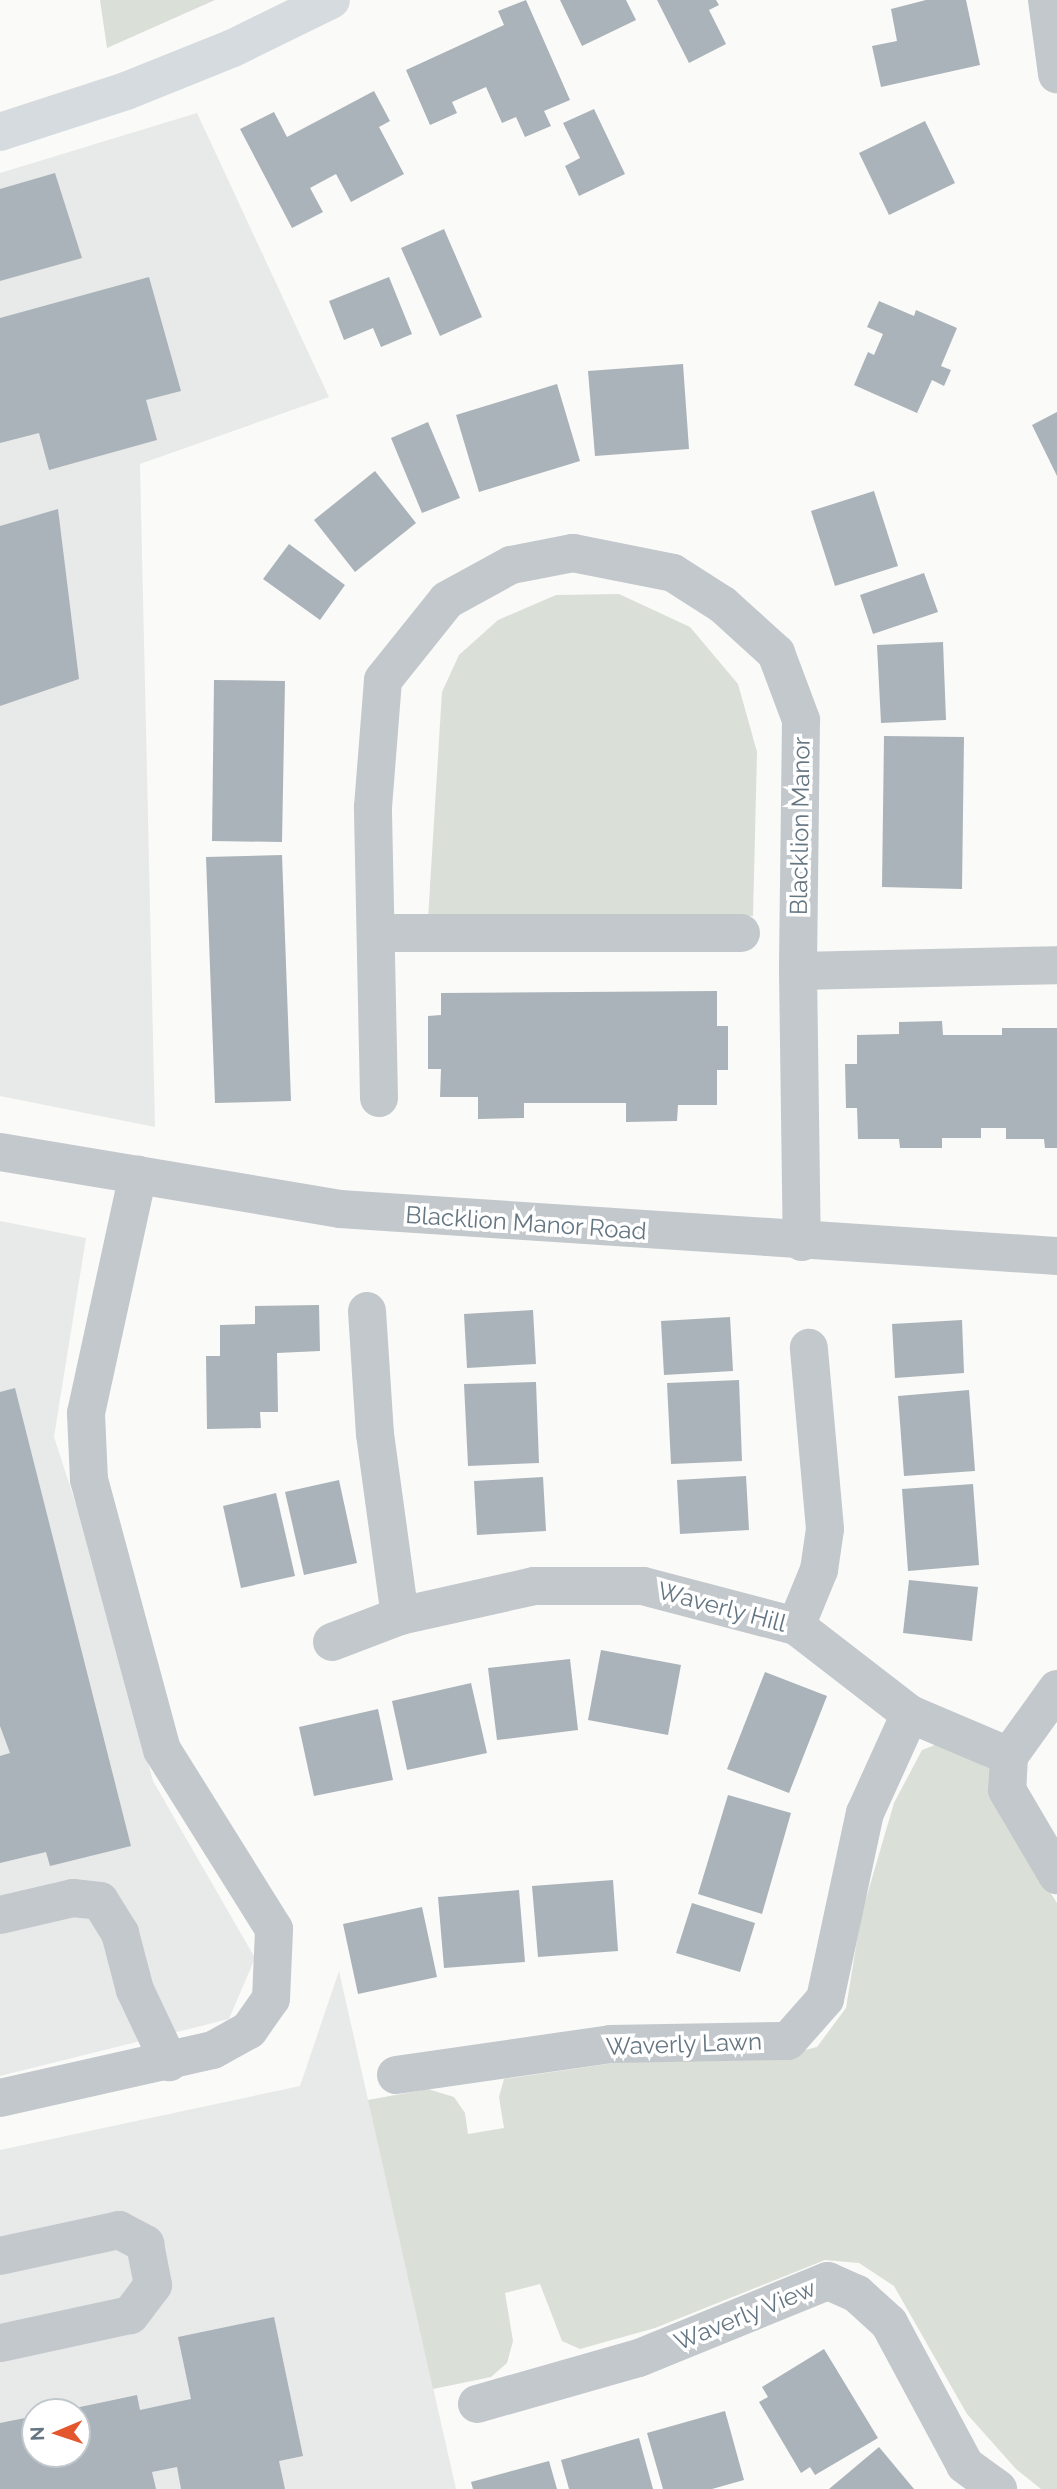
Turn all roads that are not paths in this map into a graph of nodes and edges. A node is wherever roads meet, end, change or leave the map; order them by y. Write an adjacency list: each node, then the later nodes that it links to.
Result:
1 (1047, 0): 3 (street)
2 (319, 3): 4 (main road)
3 (1057, 74)
4 (0, 132)
5 (376, 933): 6 (street); 8 (street, Blacklion Manor); 9 (street, Blacklion Manor)
6 (741, 933)
7 (1057, 965): 8 (street)
8 (797, 971): 12 (street, Blacklion Manor)
9 (380, 1098)
10 (0, 1152): 11 (street, Blacklion Manor Road)
11 (138, 1175): 12 (street, Blacklion Manor Road); 24 (street)
12 (802, 1242): 13 (street, Blacklion Manor Road)
13 (1057, 1256)
14 (367, 1311): 16 (street)
15 (809, 1348): 17 (street)
16 (400, 1616): 17 (street, Waverly Hill); 18 (street, Waverly Hill)
17 (796, 1626): 20 (street, Waverly Hill)
18 (332, 1642)
19 (1057, 1689): 21 (street)
20 (910, 1714): 21 (street, Waverly Hill); 25 (street, Waverly Lawn)
21 (1009, 1756): 22 (street)
22 (1057, 1875)
23 (0, 1915): 24 (street)
24 (169, 2062): 26 (street)
25 (396, 2076)
26 (0, 2098)
27 (0, 2256): 28 (street)
28 (0, 2343)
29 (477, 2404): 30 (street, Waverly View)
30 (998, 2489)

